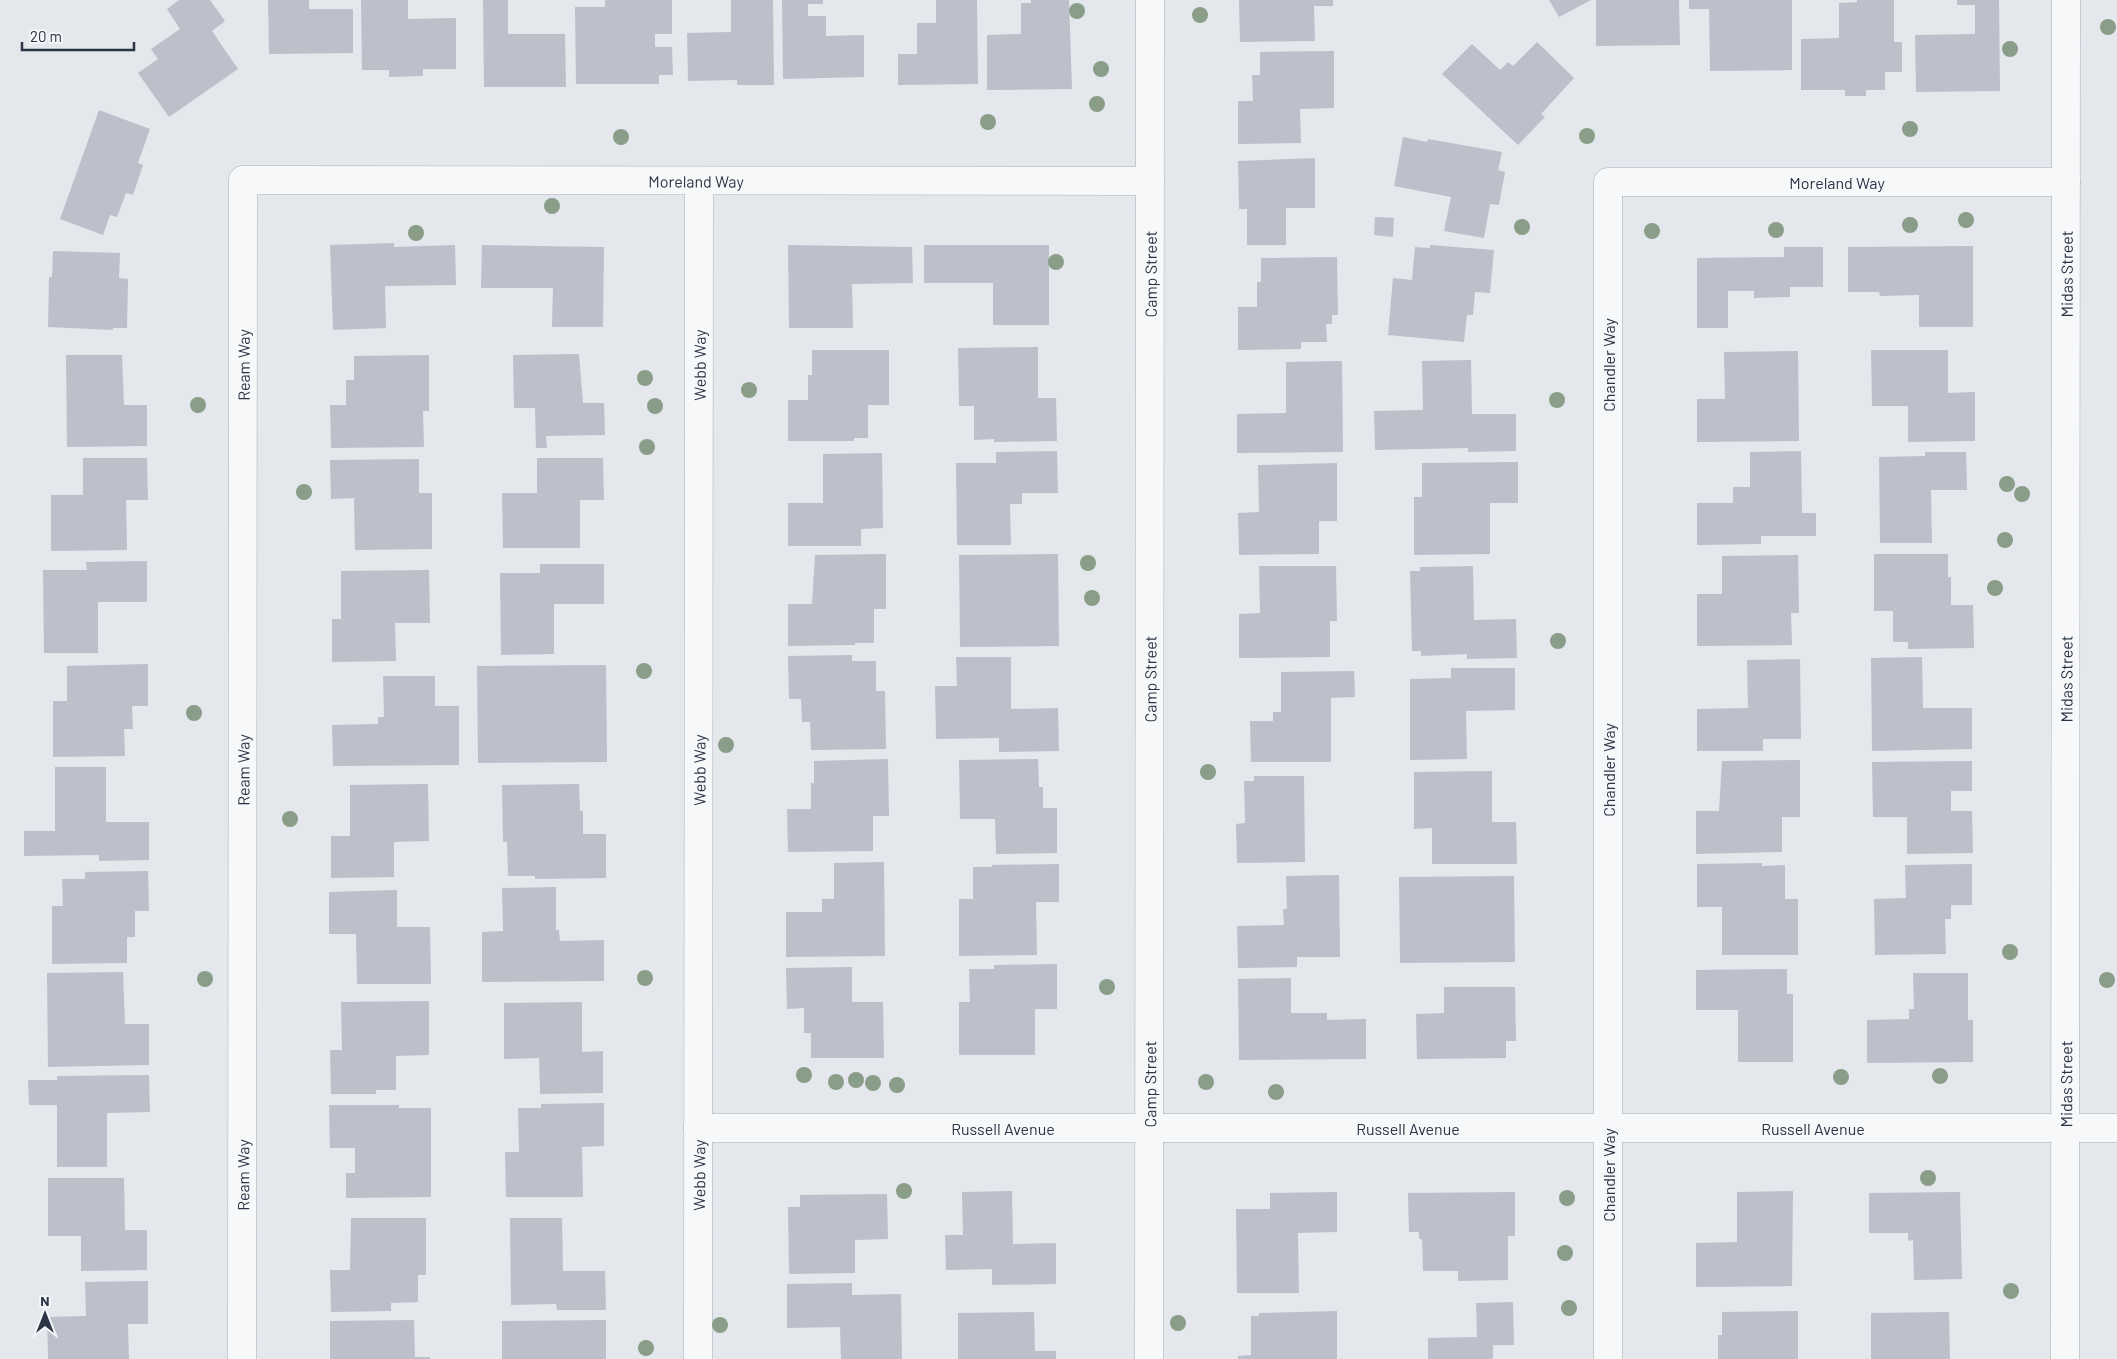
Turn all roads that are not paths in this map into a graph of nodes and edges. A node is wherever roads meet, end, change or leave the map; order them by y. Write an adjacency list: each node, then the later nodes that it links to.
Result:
1 (1150, 0): 5 (street, Camp Street)
2 (2066, 0): 7 (street, Midas Street)
3 (243, 180): 4 (street, Moreland Way); 13 (street, Ream Way)
4 (699, 181): 5 (street, Moreland Way); 8 (street, Webb Way)
5 (1150, 181): 9 (street, Camp Street)
6 (1608, 182): 7 (street, Moreland Way); 10 (street, Chandler Way)
7 (2066, 182): 11 (street, Midas Street)
8 (698, 1128): 9 (street, Russell Avenue); 14 (street, Webb Way)
9 (1150, 1128): 10 (street, Russell Avenue); 15 (street, Camp Street)
10 (1608, 1128): 11 (street, Russell Avenue); 16 (street, Chandler Way)
11 (2066, 1128): 12 (street, Russell Avenue); 17 (street, Midas Street)
12 (2117, 1128)
13 (242, 1359)
14 (698, 1359)
15 (1149, 1359)
16 (1608, 1359)
17 (2065, 1359)

